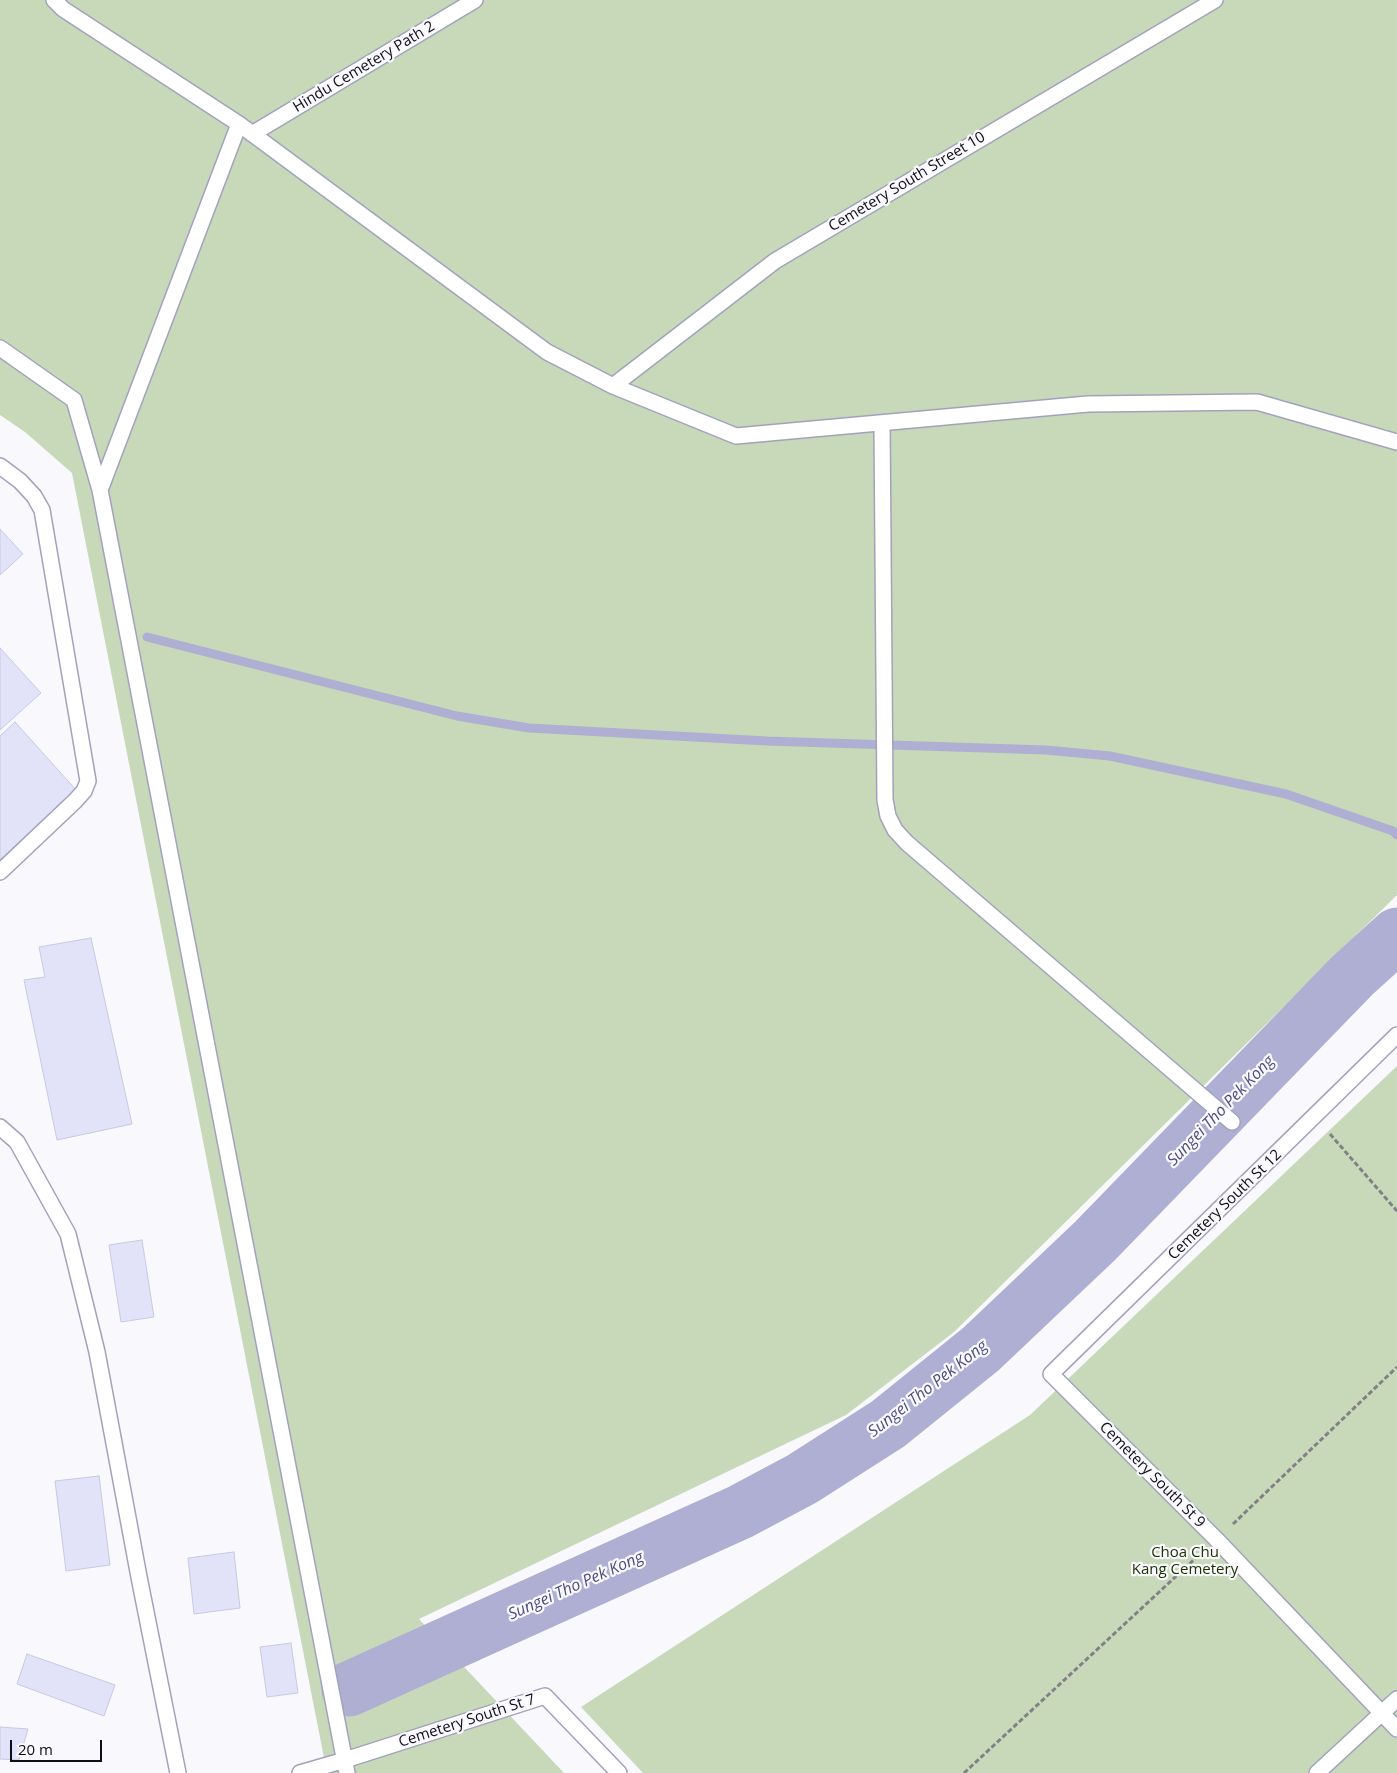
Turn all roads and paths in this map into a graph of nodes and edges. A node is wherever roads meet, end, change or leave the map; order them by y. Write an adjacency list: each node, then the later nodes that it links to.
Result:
1 (54, 0): 4 (lane)
2 (476, 0): 5 (lane, Hindu Cemetery Path 2)
3 (1215, 0): 7 (lane, Cemetery South Street 10)
4 (239, 124): 5 (lane); 11 (lane)
5 (252, 134): 7 (lane)
6 (0, 348): 11 (lane)
7 (613, 386): 8 (lane)
8 (882, 423): 9 (lane); 15 (lane)
9 (1397, 442)
10 (0, 466): 12 (lane)
11 (100, 490): 24 (lane)
12 (0, 872)
13 (1397, 1035): 14 (lane, Cemetery South St 12)
14 (1315, 1117): 17 (path); 19 (lane, Cemetery South St 12)
15 (1232, 1122)
16 (0, 1127): 26 (lane)
17 (1397, 1211)
18 (1397, 1367): 20 (path)
19 (1051, 1374): 20 (lane, Cemetery South St 9)
20 (1216, 1539): 22 (lane, Cemetery South St 9); 25 (path)
21 (1397, 1699): 22 (lane)
22 (1382, 1713): 23 (lane, Cemetery South St 9); 29 (lane)
23 (1397, 1729)
24 (346, 1767): 27 (lane); 28 (lane, Cemetery South St 7)
25 (965, 1772)
26 (178, 1773)
27 (300, 1773)
28 (619, 1773)
29 (1317, 1773)

